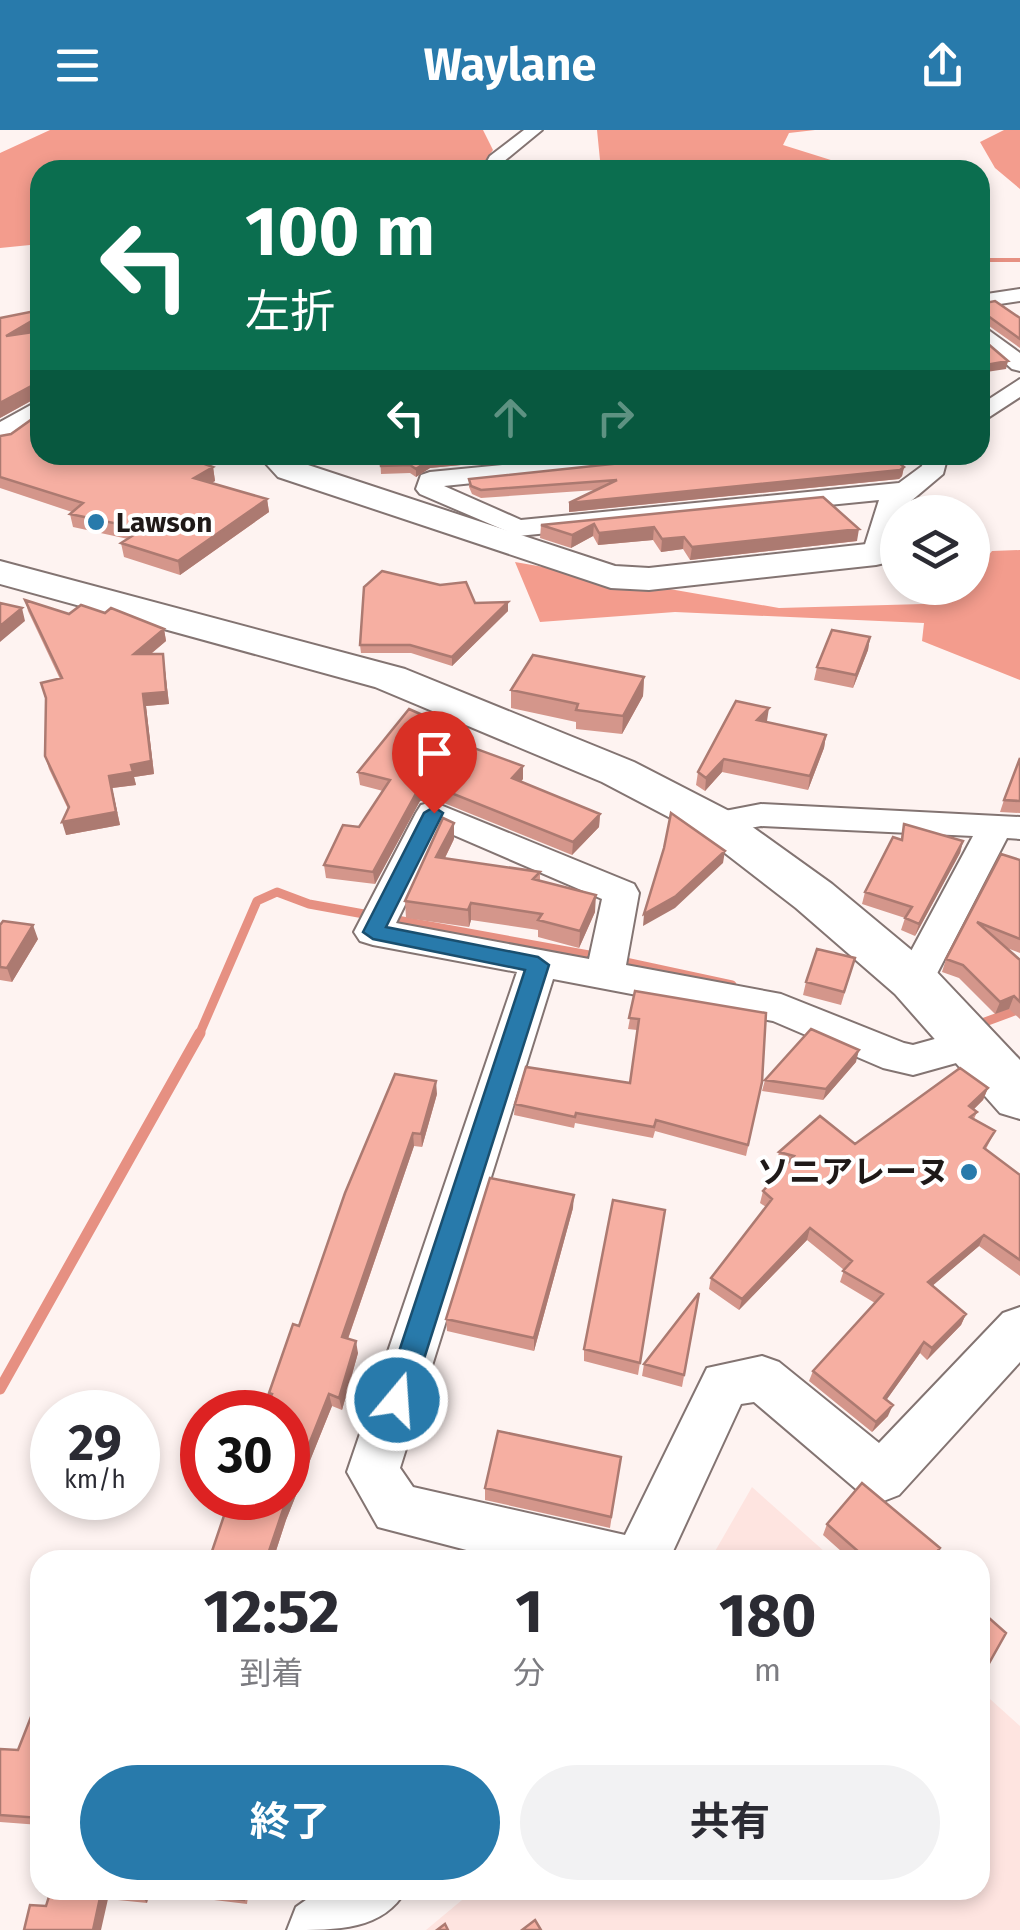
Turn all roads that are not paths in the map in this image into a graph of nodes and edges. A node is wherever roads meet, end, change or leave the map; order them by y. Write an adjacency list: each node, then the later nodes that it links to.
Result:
1 (534, 130): 2 (street)
2 (495, 160)
3 (1020, 295): 4 (street)
4 (990, 300)
5 (990, 338): 6 (street)
6 (1020, 364)
7 (1020, 375): 8 (street)
8 (993, 378)
9 (1020, 386): 10 (street)
10 (990, 408)
11 (30, 417): 12 (street)
12 (0, 437)
13 (285, 465): 17 (street)
14 (578, 465): 16 (street)
15 (935, 465): 16 (street)
16 (907, 490): 17 (street)
17 (876, 554)
18 (0, 572): 19 (street)
19 (716, 823): 20 (street); 23 (street)
20 (1008, 827): 23 (street)
21 (538, 965): 22 (street); 22 (street); 27 (street)
22 (606, 975): 24 (street)
23 (914, 981): 24 (street)
24 (971, 1044): 25 (street)
25 (1020, 1098)
26 (1020, 1328): 28 (street)
27 (576, 1550)
28 (645, 1550)
29 (360, 1900): 30 (street)
30 (319, 1930)

